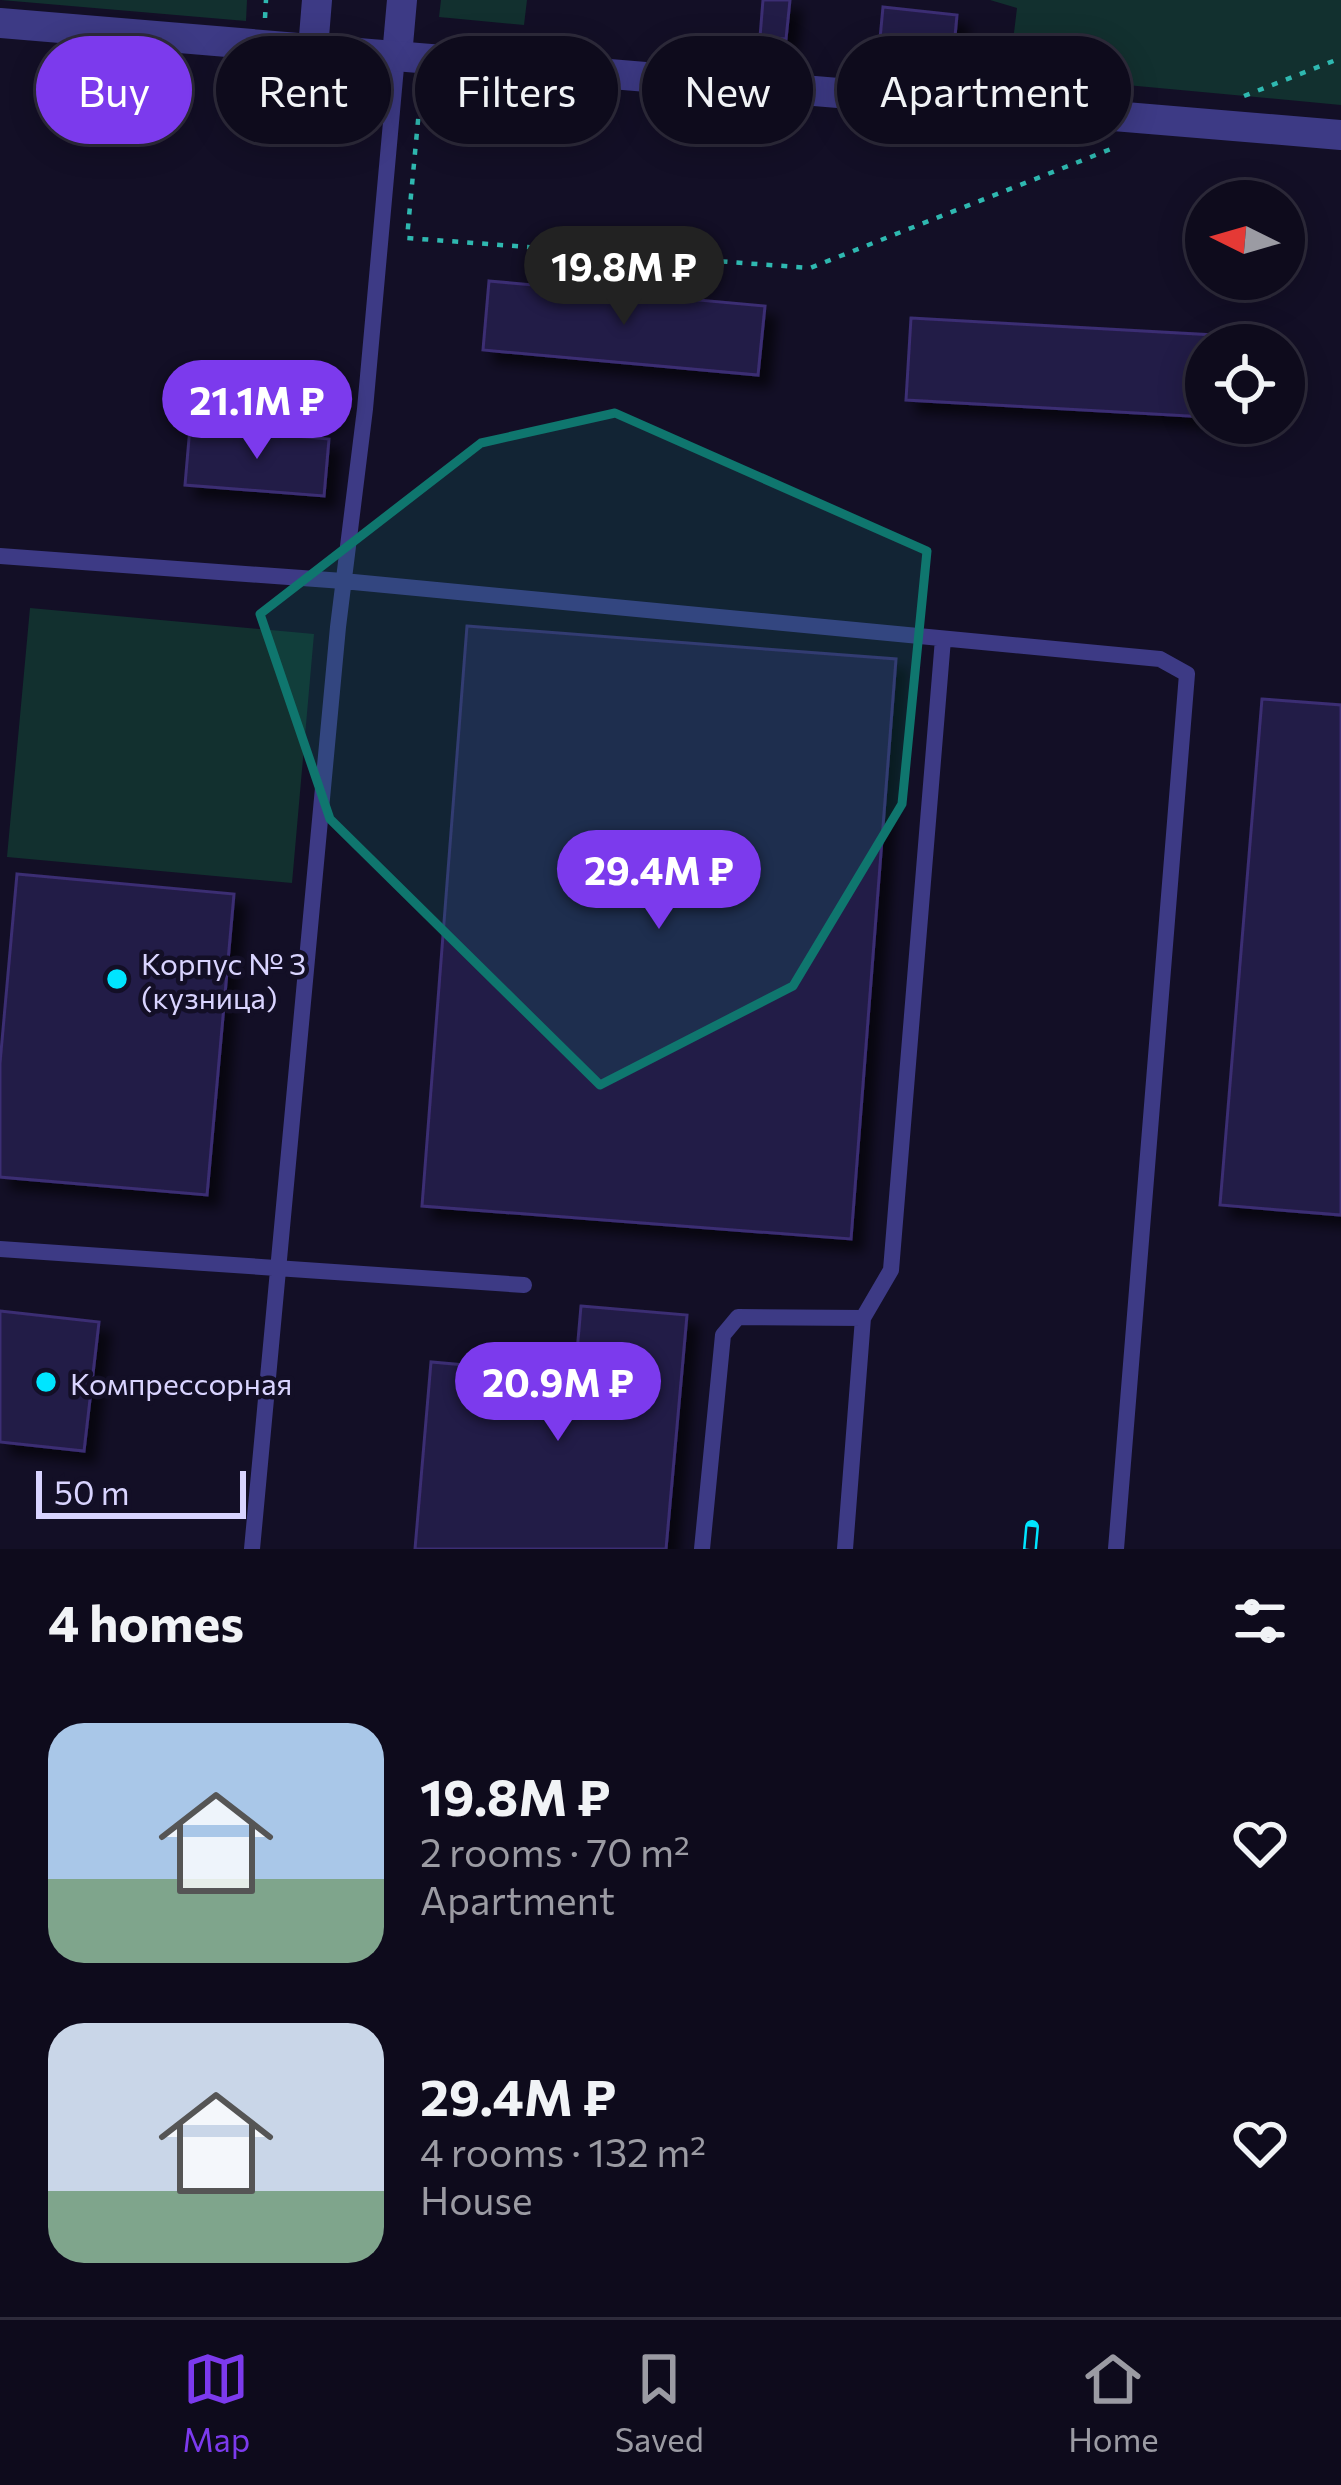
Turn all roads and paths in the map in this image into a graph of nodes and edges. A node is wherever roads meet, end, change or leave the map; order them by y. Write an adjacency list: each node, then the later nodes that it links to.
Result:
1 (266, 0): 5 (path)
2 (317, 0): 6 (street)
3 (402, 0): 9 (street)
4 (0, 22): 7 (street)
5 (264, 23)
6 (314, 36)
7 (216, 41)
8 (391, 55): 9 (street)
9 (411, 57): 12 (street); 13 (path); 15 (lane)
10 (1341, 58): 11 (path)
11 (1240, 98)
12 (1341, 135)
13 (1114, 148)
14 (0, 556): 15 (lane)
15 (343, 581): 16 (lane); 18 (lane)
16 (943, 639): 20 (lane); 24 (lane)
17 (0, 1249): 18 (lane)
18 (280, 1266): 19 (lane); 21 (lane)
19 (524, 1286)
20 (863, 1318): 22 (lane); 23 (lane)
21 (252, 1549)
22 (702, 1549)
23 (845, 1549)
24 (1116, 1549)

